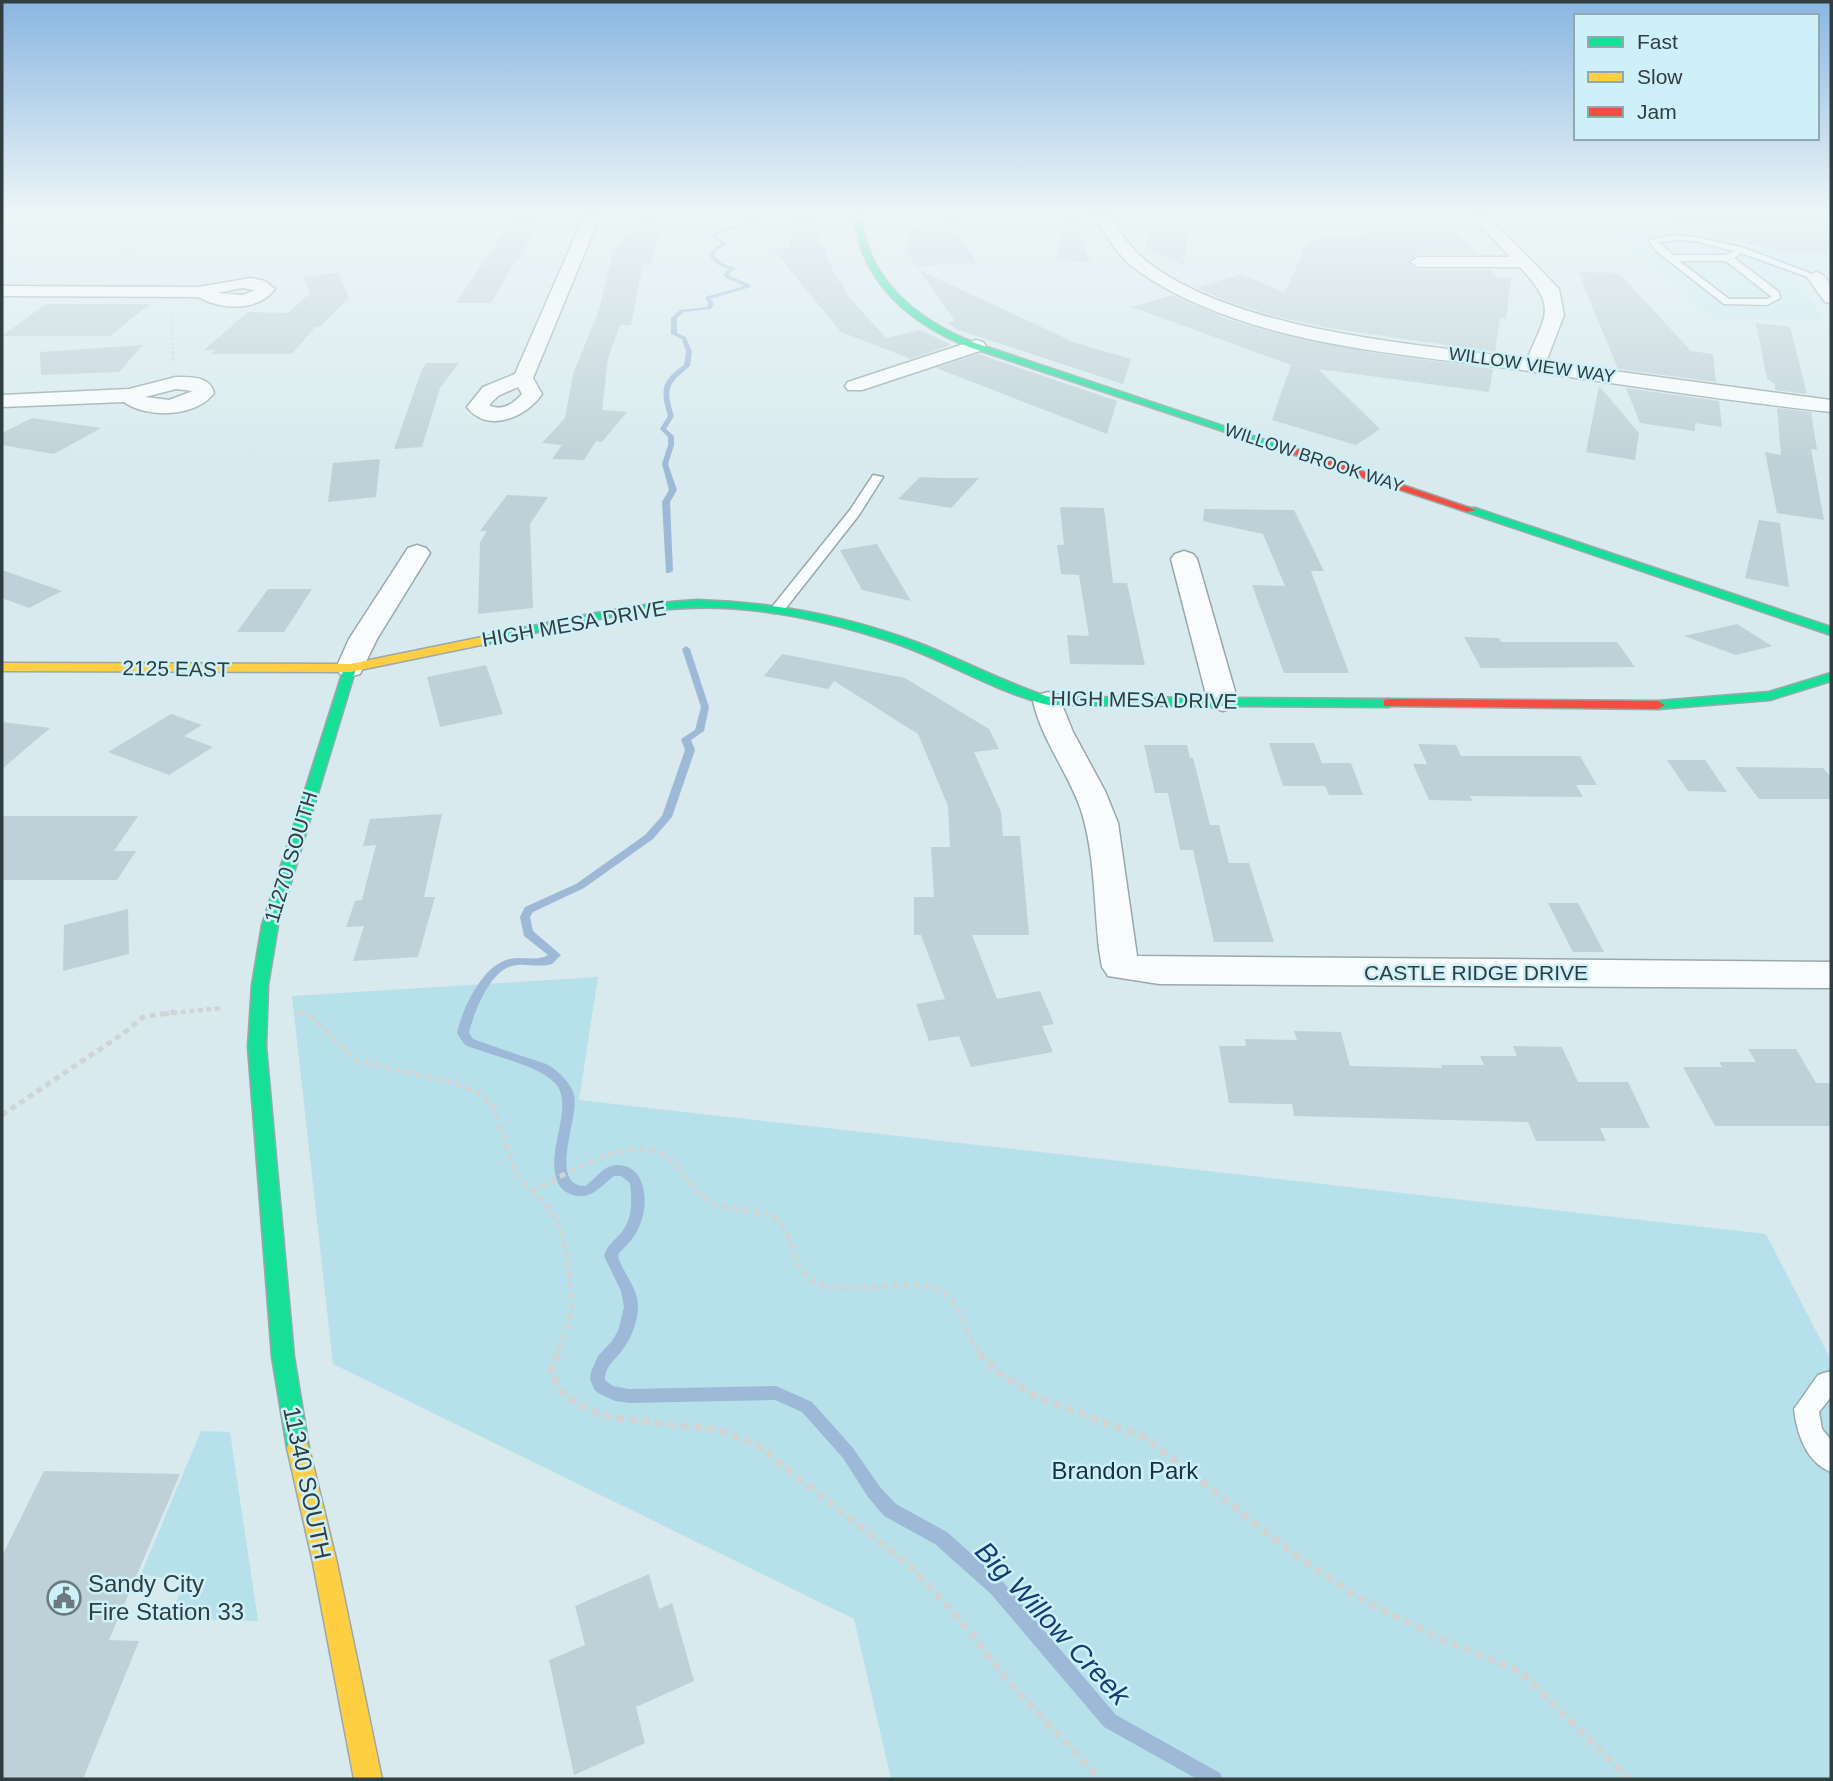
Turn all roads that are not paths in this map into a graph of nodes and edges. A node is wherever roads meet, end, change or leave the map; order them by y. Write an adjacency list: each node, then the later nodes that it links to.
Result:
1 (555, 299): 9 (street)
2 (897, 299): 7 (street, WILLOW BROOK WAY)
3 (1205, 299): 8 (street, WILLOW VIEW WAY)
4 (1553, 299): 8 (street)
5 (1723, 299): 6 (lane)
6 (1773, 299)
7 (976, 346): 10 (street); 18 (street, WILLOW BROOK WAY)
8 (1534, 366): 13 (street, WILLOW VIEW WAY)
9 (523, 378)
10 (855, 386)
11 (132, 395): 11 (street); 12 (street)
12 (2, 401)
13 (1831, 407)
14 (877, 477): 17 (lane)
15 (417, 553): 20 (street, 11270 SOUTH)
16 (1184, 559): 23 (street)
17 (777, 610): 20 (street, HIGH MESA DRIVE); 22 (street, HIGH MESA DRIVE)
18 (1831, 631)
19 (2, 667): 20 (street, 2125 EAST)
20 (350, 668): 25 (street, 11270 SOUTH)
21 (1831, 677): 23 (street, HIGH MESA DRIVE)
22 (1048, 701): 23 (street, HIGH MESA DRIVE); 24 (street, CASTLE RIDGE DRIVE)
23 (1223, 702)
24 (1831, 975)
25 (268, 1183): 28 (street, 11340 SOUTH)
26 (1831, 1383): 27 (lane)
27 (1831, 1460)
28 (368, 1779)

